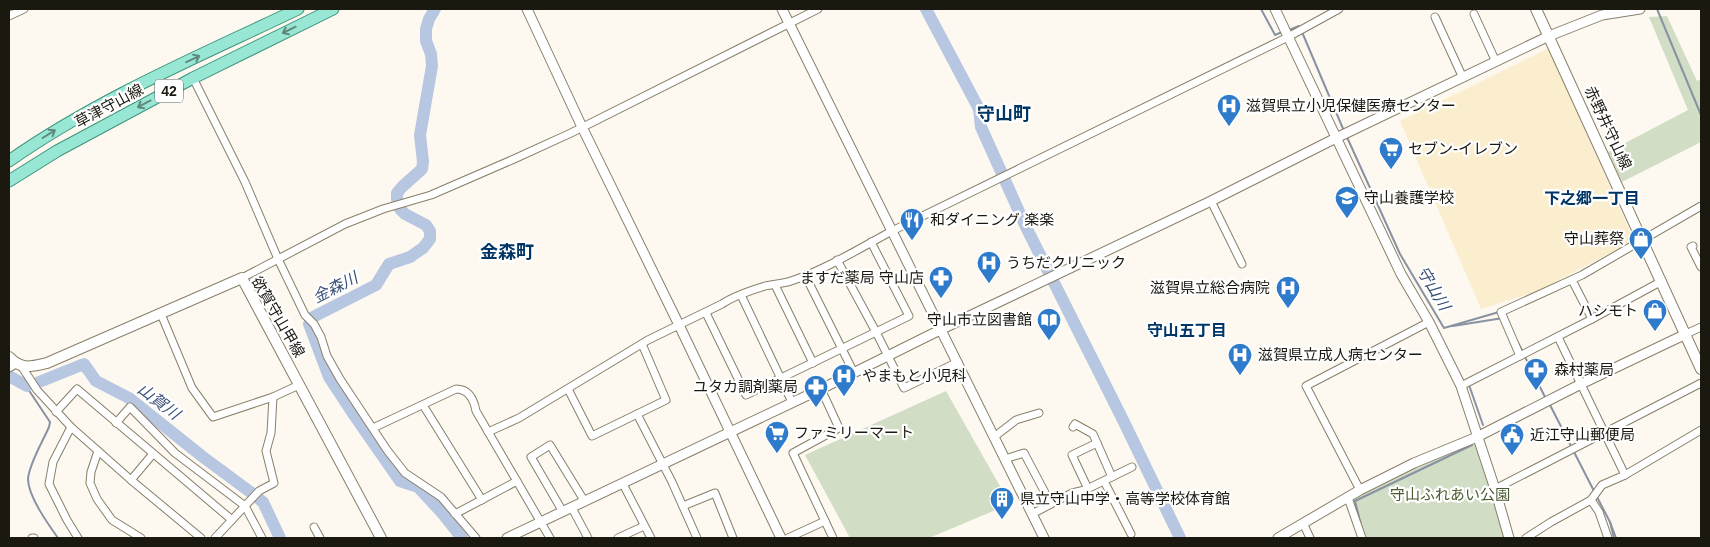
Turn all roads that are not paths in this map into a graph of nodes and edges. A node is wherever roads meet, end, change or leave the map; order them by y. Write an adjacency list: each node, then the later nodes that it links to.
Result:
1 (24, 9): 12 (street)
2 (298, 9): 22 (main road, 草津守山線 / 42, one-way to 2)
3 (333, 9): 18 (main road, 草津守山線 / 42, one-way to 18)
4 (527, 9): 20 (street)
5 (782, 9): 14 (street)
6 (818, 9): 14 (street)
7 (1275, 9): 16 (street)
8 (1339, 9): 16 (street)
9 (1536, 9): 15 (main road, 赤野井守山線)
10 (1640, 9): 15 (street)
11 (1474, 14): 17 (street)
12 (9, 16)
13 (1435, 17): 19 (street)
14 (789, 23): 20 (street); 26 (street)
15 (1549, 36): 17 (street); 27 (main road, 赤野井守山線)
16 (1288, 37): 21 (street); 26 (street)
17 (1496, 62): 19 (street)
18 (193, 78): 23 (main road, 草津守山線 / 42, one-way to 23); 30 (street)
19 (1464, 78): 21 (street)
20 (582, 127): 30 (street); 44 (street)
21 (1336, 138): 24 (street); 43 (street)
22 (9, 160)
23 (9, 181)
24 (1211, 201): 32 (street); 46 (street)
25 (1701, 206): 27 (street)
26 (892, 231): 28 (street); 46 (street)
27 (1643, 239): 36 (street); 37 (main road, 赤野井守山線)
28 (871, 242): 31 (street); 47 (street)
29 (1693, 246): 33 (street)
30 (278, 259): 35 (street); 75 (street)
31 (837, 260): 34 (street); 47 (street)
32 (1242, 264)
33 (1701, 267)
34 (805, 275): 38 (street); 51 (street)
35 (242, 278): 41 (main road, 欲賀守山甲線); 62 (main road, 欲賀守山甲線)
36 (1572, 280): 42 (street); 53 (street)
37 (1662, 281): 42 (street); 48 (main road, 赤野井守山線)
38 (775, 285): 39 (street); 55 (street)
39 (741, 295): 40 (street); 59 (street)
40 (706, 313): 44 (street); 59 (street)
41 (161, 314): 56 (main road, 欲賀守山甲線); 66 (street)
42 (1592, 319): 49 (street)
43 (1429, 322): 63 (street); 95 (street)
44 (679, 325): 50 (street); 78 (street)
45 (1701, 327): 48 (street)
46 (940, 330): 52 (street); 54 (street)
47 (876, 332): 51 (street); 52 (street)
48 (1686, 334): 57 (main road, 赤野井守山線); 61 (street)
49 (1558, 337): 53 (street); 61 (street)
50 (642, 344): 64 (street); 71 (street)
51 (842, 348): 55 (street); 58 (street)
52 (888, 356): 54 (street); 58 (street)
53 (1520, 356): 63 (street)
54 (958, 362): 80 (street)
55 (813, 363): 59 (street)
56 (14, 364): 69 (street)
57 (1701, 369)
58 (854, 373): 65 (street)
59 (781, 378): 67 (street)
60 (1701, 383): 79 (street)
61 (1581, 384): 79 (street); 81 (street)
62 (299, 385): 66 (street); 121 (main road, 欲賀守山甲線)
63 (1461, 386): 81 (street)
64 (568, 389): 71 (street); 77 (street)
65 (821, 389): 67 (street); 109 (street)
66 (272, 397): 102 (street)
67 (792, 402): 78 (street)
68 (423, 405): 75 (street); 77 (street); 98 (street)
69 (56, 412): 72 (street); 73 (street)
70 (1039, 413): 80 (street)
71 (637, 414): 86 (street)
72 (116, 423): 84 (street); 102 (street)
73 (71, 427): 83 (street); 115 (street)
74 (1073, 427): 82 (street)
75 (373, 428): 106 (street)
76 (1701, 430): 88 (street)
77 (488, 432): 91 (street)
78 (730, 432): 86 (street); 130 (street)
79 (1603, 433): 88 (street); 96 (street)
80 (994, 437): 85 (street)
81 (1477, 437): 95 (street); 96 (street)
82 (1097, 443): 89 (street); 94 (street)
83 (98, 451): 90 (street); 116 (street)
84 (152, 455): 90 (street); 108 (street)
85 (1005, 460): 101 (street); 107 (street)
86 (663, 465): 93 (street); 103 (street)
87 (1132, 467): 89 (street)
88 (1624, 475): 99 (street)
89 (1112, 477): 92 (street)
90 (131, 480): 117 (street)
91 (517, 481): 98 (street); 110 (street)
92 (1104, 481): 94 (street); 114 (street)
93 (623, 484): 100 (street); 112 (street)
94 (1088, 489): 101 (street)
95 (1360, 490): 97 (street)
96 (1495, 490): 137 (street)
97 (1348, 498): 111 (street); 136 (street)
98 (482, 500): 106 (street)
99 (1591, 500): 138 (street); 139 (street)
100 (585, 502): 104 (street); 105 (street)
101 (1051, 504): 107 (street)
102 (245, 506): 108 (street); 119 (street)
103 (683, 506): 128 (street); 129 (street)
104 (572, 508): 105 (street); 125 (street)
105 (563, 512): 110 (street)
106 (455, 514): 122 (street)
107 (1032, 514): 133 (street)
108 (232, 520): 118 (street)
109 (825, 521): 131 (street); 132 (street)
110 (542, 522): 123 (street); 124 (street)
111 (1304, 525): 134 (street); 135 (street)
112 (644, 526): 126 (street); 127 (street)
113 (314, 527): 120 (street)
114 (1131, 534)
115 (78, 538)
116 (141, 538)
117 (201, 538)
118 (215, 538)
119 (262, 538)
120 (320, 538)
121 (381, 538)
122 (476, 538)
123 (507, 538)
124 (550, 538)
125 (588, 538)
126 (618, 538)
127 (651, 538)
128 (697, 538)
129 (734, 538)
130 (781, 538)
131 (788, 538)
132 (833, 538)
133 (1044, 538)
134 (1278, 538)
135 (1310, 538)
136 (1362, 538)
137 (1509, 538)
138 (1526, 538)
139 (1608, 538)

